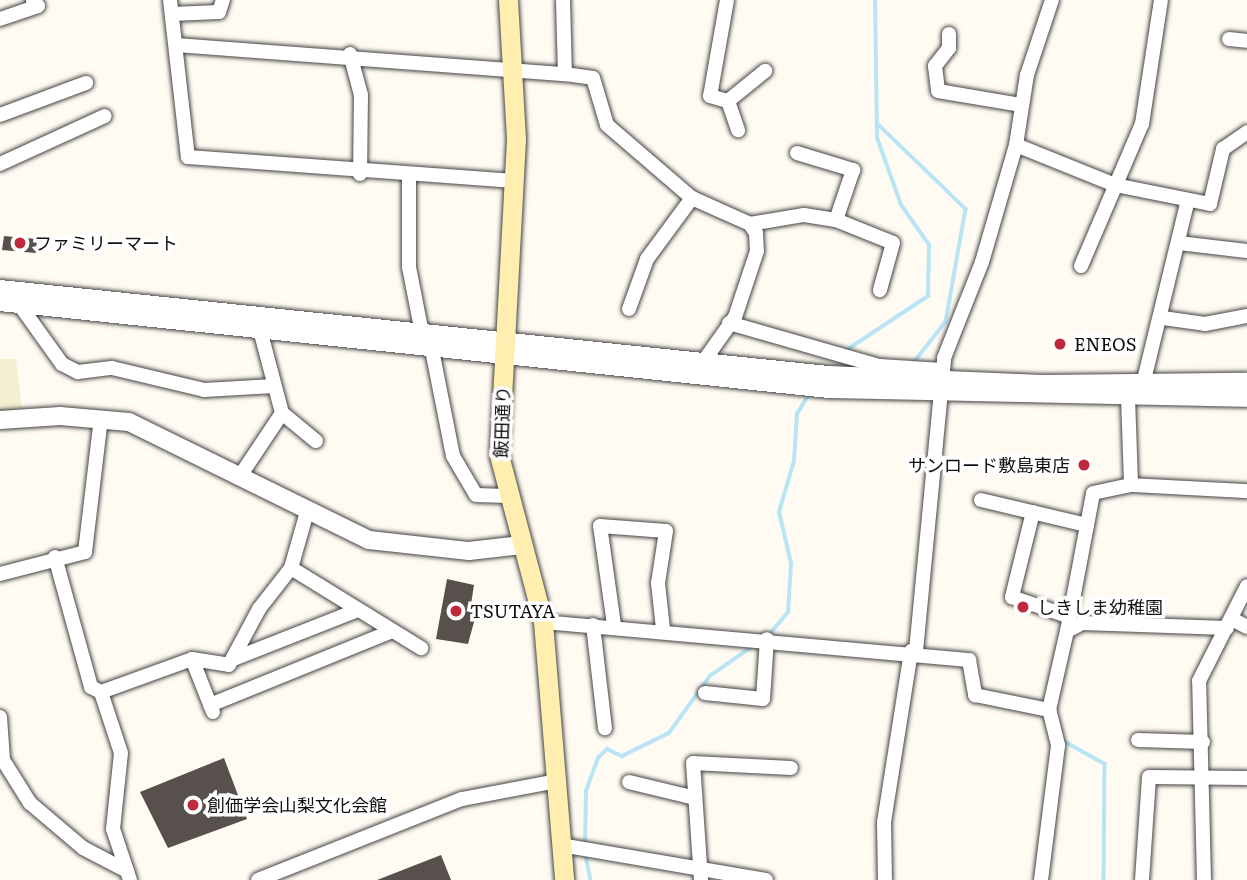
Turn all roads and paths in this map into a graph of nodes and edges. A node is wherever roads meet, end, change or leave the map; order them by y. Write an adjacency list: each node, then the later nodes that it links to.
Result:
1 (33, 0): 9 (street)
2 (223, 0): 8 (street)
3 (508, 0): 16 (main road, 飯田通り)
4 (563, 0): 17 (street)
5 (727, 0): 19 (street)
6 (1052, 0): 20 (street)
7 (1161, 0): 31 (street)
8 (171, 7): 13 (street)
9 (0, 19)
10 (949, 34): 20 (street)
11 (1229, 39): 12 (street)
12 (1247, 41)
13 (176, 45): 14 (street); 28 (street)
14 (351, 54): 16 (street); 28 (street)
15 (765, 71): 19 (street)
16 (516, 74): 17 (street); 30 (main road, 飯田通り)
17 (565, 74): 32 (street)
18 (86, 83): 21 (street)
19 (728, 101): 23 (street)
20 (1022, 105): 25 (street)
21 (0, 115)
22 (105, 117): 27 (street)
23 (738, 130)
24 (1247, 132): 33 (street)
25 (1016, 145): 31 (street); 51 (street)
26 (797, 153): 34 (street)
27 (0, 164)
28 (360, 174): 29 (street)
29 (409, 178): 30 (street); 47 (street)
30 (514, 181): 49 (main road, 飯田通り)
31 (1115, 185): 33 (street); 38 (street)
32 (692, 198): 35 (street); 42 (street)
33 (1187, 203): 36 (street)
34 (836, 220): 35 (street); 39 (street)
35 (750, 225): 45 (street)
36 (1179, 243): 37 (street); 44 (street)
37 (1247, 251)
38 (1081, 266)
39 (880, 290)
40 (1, 291): 41 (street); 47 (street)
41 (19, 304): 46 (street); 54 (street)
42 (629, 309)
43 (1247, 316): 44 (street)
44 (1163, 317): 53 (street)
45 (729, 323): 50 (street); 51 (street)
46 (260, 330): 48 (street); 54 (street)
47 (422, 333): 49 (street)
48 (432, 350): 49 (street); 64 (street)
49 (505, 350): 50 (street); 51 (street); 64 (main road, 飯田通り)
50 (703, 362): 51 (street)
51 (942, 382): 53 (street); 55 (street); 85 (street)
52 (1247, 382): 53 (street)
53 (1143, 384)
54 (274, 386): 57 (street)
55 (1128, 397): 56 (street); 62 (street)
56 (1247, 398)
57 (282, 414): 60 (street); 61 (street)
58 (101, 418): 59 (street); 61 (street); 70 (street)
59 (0, 420)
60 (316, 441)
61 (240, 476): 66 (street)
62 (1130, 485): 63 (street); 68 (street)
63 (1247, 491)
64 (507, 496): 69 (main road, 飯田通り)
65 (981, 500): 67 (street)
66 (307, 512): 69 (street); 71 (street)
67 (1033, 512): 68 (street); 76 (street)
68 (1087, 526): 76 (street)
69 (522, 545): 75 (main road, 飯田通り)
70 (55, 557): 72 (street); 88 (street)
71 (291, 568): 74 (street); 86 (street)
72 (0, 574)
73 (1247, 586): 77 (street)
74 (359, 610): 82 (street); 86 (street)
75 (543, 622): 78 (street); 99 (main road, 飯田通り)
76 (1069, 624): 77 (street); 90 (street)
77 (1229, 624): 80 (street); 94 (street)
78 (593, 625): 79 (street); 92 (street)
79 (614, 625): 81 (street); 81 (street)
80 (1247, 627)
81 (663, 629): 83 (street)
82 (392, 631): 84 (street); 87 (street)
83 (767, 639): 85 (street); 89 (street)
84 (421, 648)
85 (914, 651): 90 (street); 108 (street)
86 (236, 658): 87 (street)
87 (192, 659): 88 (street)
88 (101, 692): 103 (street)
89 (705, 693)
90 (1049, 710): 109 (street)
91 (0, 717): 96 (street)
92 (605, 728)
93 (1138, 740): 94 (street)
94 (1203, 742): 97 (street)
95 (791, 768): 101 (street)
96 (6, 776): 103 (street)
97 (1205, 778): 98 (street); 110 (street); 111 (street)
98 (1247, 778)
99 (557, 781): 102 (main road, 飯田通り); 105 (street)
100 (629, 782): 101 (street)
101 (695, 798): 104 (street)
102 (561, 845): 104 (street); 106 (main road, 飯田通り)
103 (128, 875)
104 (701, 876): 107 (street)
105 (258, 880)
106 (564, 880)
107 (766, 880)
108 (886, 880)
109 (1041, 880)
110 (1142, 880)
111 (1204, 880)

